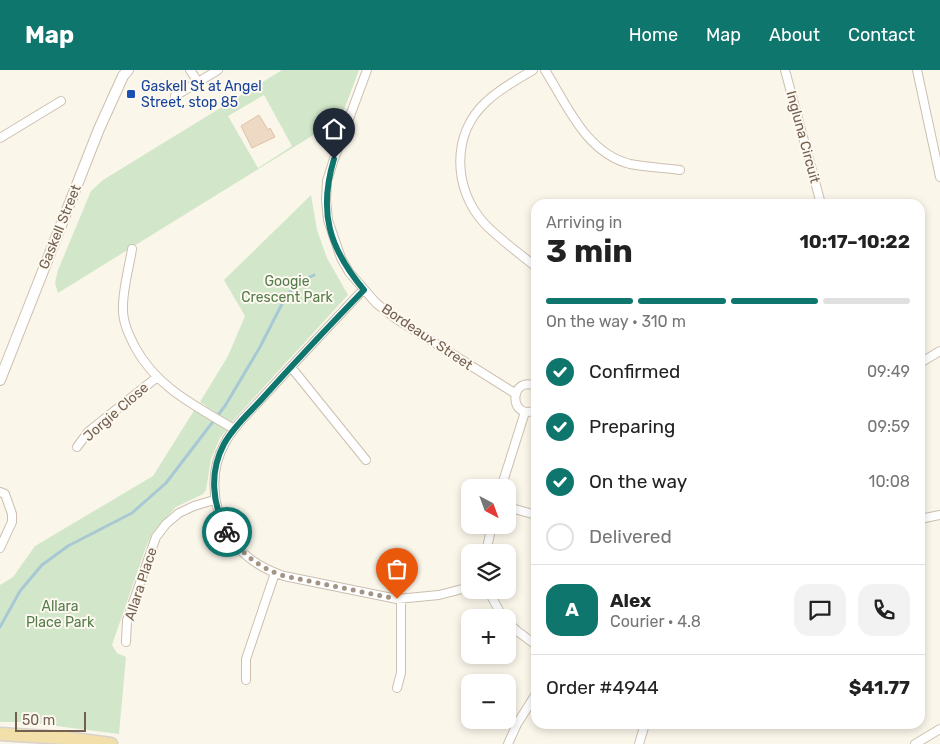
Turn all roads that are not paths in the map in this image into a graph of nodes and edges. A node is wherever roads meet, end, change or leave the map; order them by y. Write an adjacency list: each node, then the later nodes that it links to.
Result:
1 (190, 70): 9 (street)
2 (218, 70): 9 (street)
3 (368, 70): 18 (street, Bordeaux Street)
4 (534, 70): 17 (street)
5 (545, 70): 13 (street)
6 (785, 70): 15 (street, Ingluna Circuit)
7 (917, 70): 14 (street)
8 (125, 72): 21 (street, Gaskell Street)
9 (198, 82): 10 (street)
10 (175, 96)
11 (61, 101): 12 (street)
12 (0, 138)
13 (680, 170)
14 (940, 177)
15 (820, 199)
16 (132, 249): 23 (street)
17 (531, 263)
18 (364, 290): 22 (street); 26 (street, Bordeaux Street)
19 (940, 351): 20 (street)
20 (925, 360)
21 (2, 366): 24 (street, Gaskell Street)
22 (290, 367): 29 (street); 31 (street)
23 (156, 378): 29 (street); 30 (street, Jorgie Close)
24 (0, 380)
25 (531, 384): 26 (street)
26 (516, 394): 28 (street)
27 (531, 411): 28 (street)
28 (525, 412): 32 (street)
29 (234, 429): 34 (street)
30 (77, 447)
31 (366, 460)
32 (504, 479)
33 (0, 492): 39 (street)
34 (214, 500): 40 (street); 45 (street, Allara Place)
35 (516, 509): 36 (street)
36 (531, 514)
37 (940, 515): 38 (street)
38 (925, 518)
39 (0, 548)
40 (274, 573): 42 (street); 46 (street)
41 (461, 589): 42 (street)
42 (401, 599): 47 (street)
43 (516, 630): 44 (street)
44 (531, 641)
45 (126, 642)
46 (246, 680)
47 (396, 688)
48 (531, 702): 53 (street)
49 (940, 728): 55 (street)
50 (644, 729): 54 (street)
51 (0, 734): 52 (main road)
52 (111, 744)
53 (508, 744)
54 (639, 744)
55 (915, 744)

